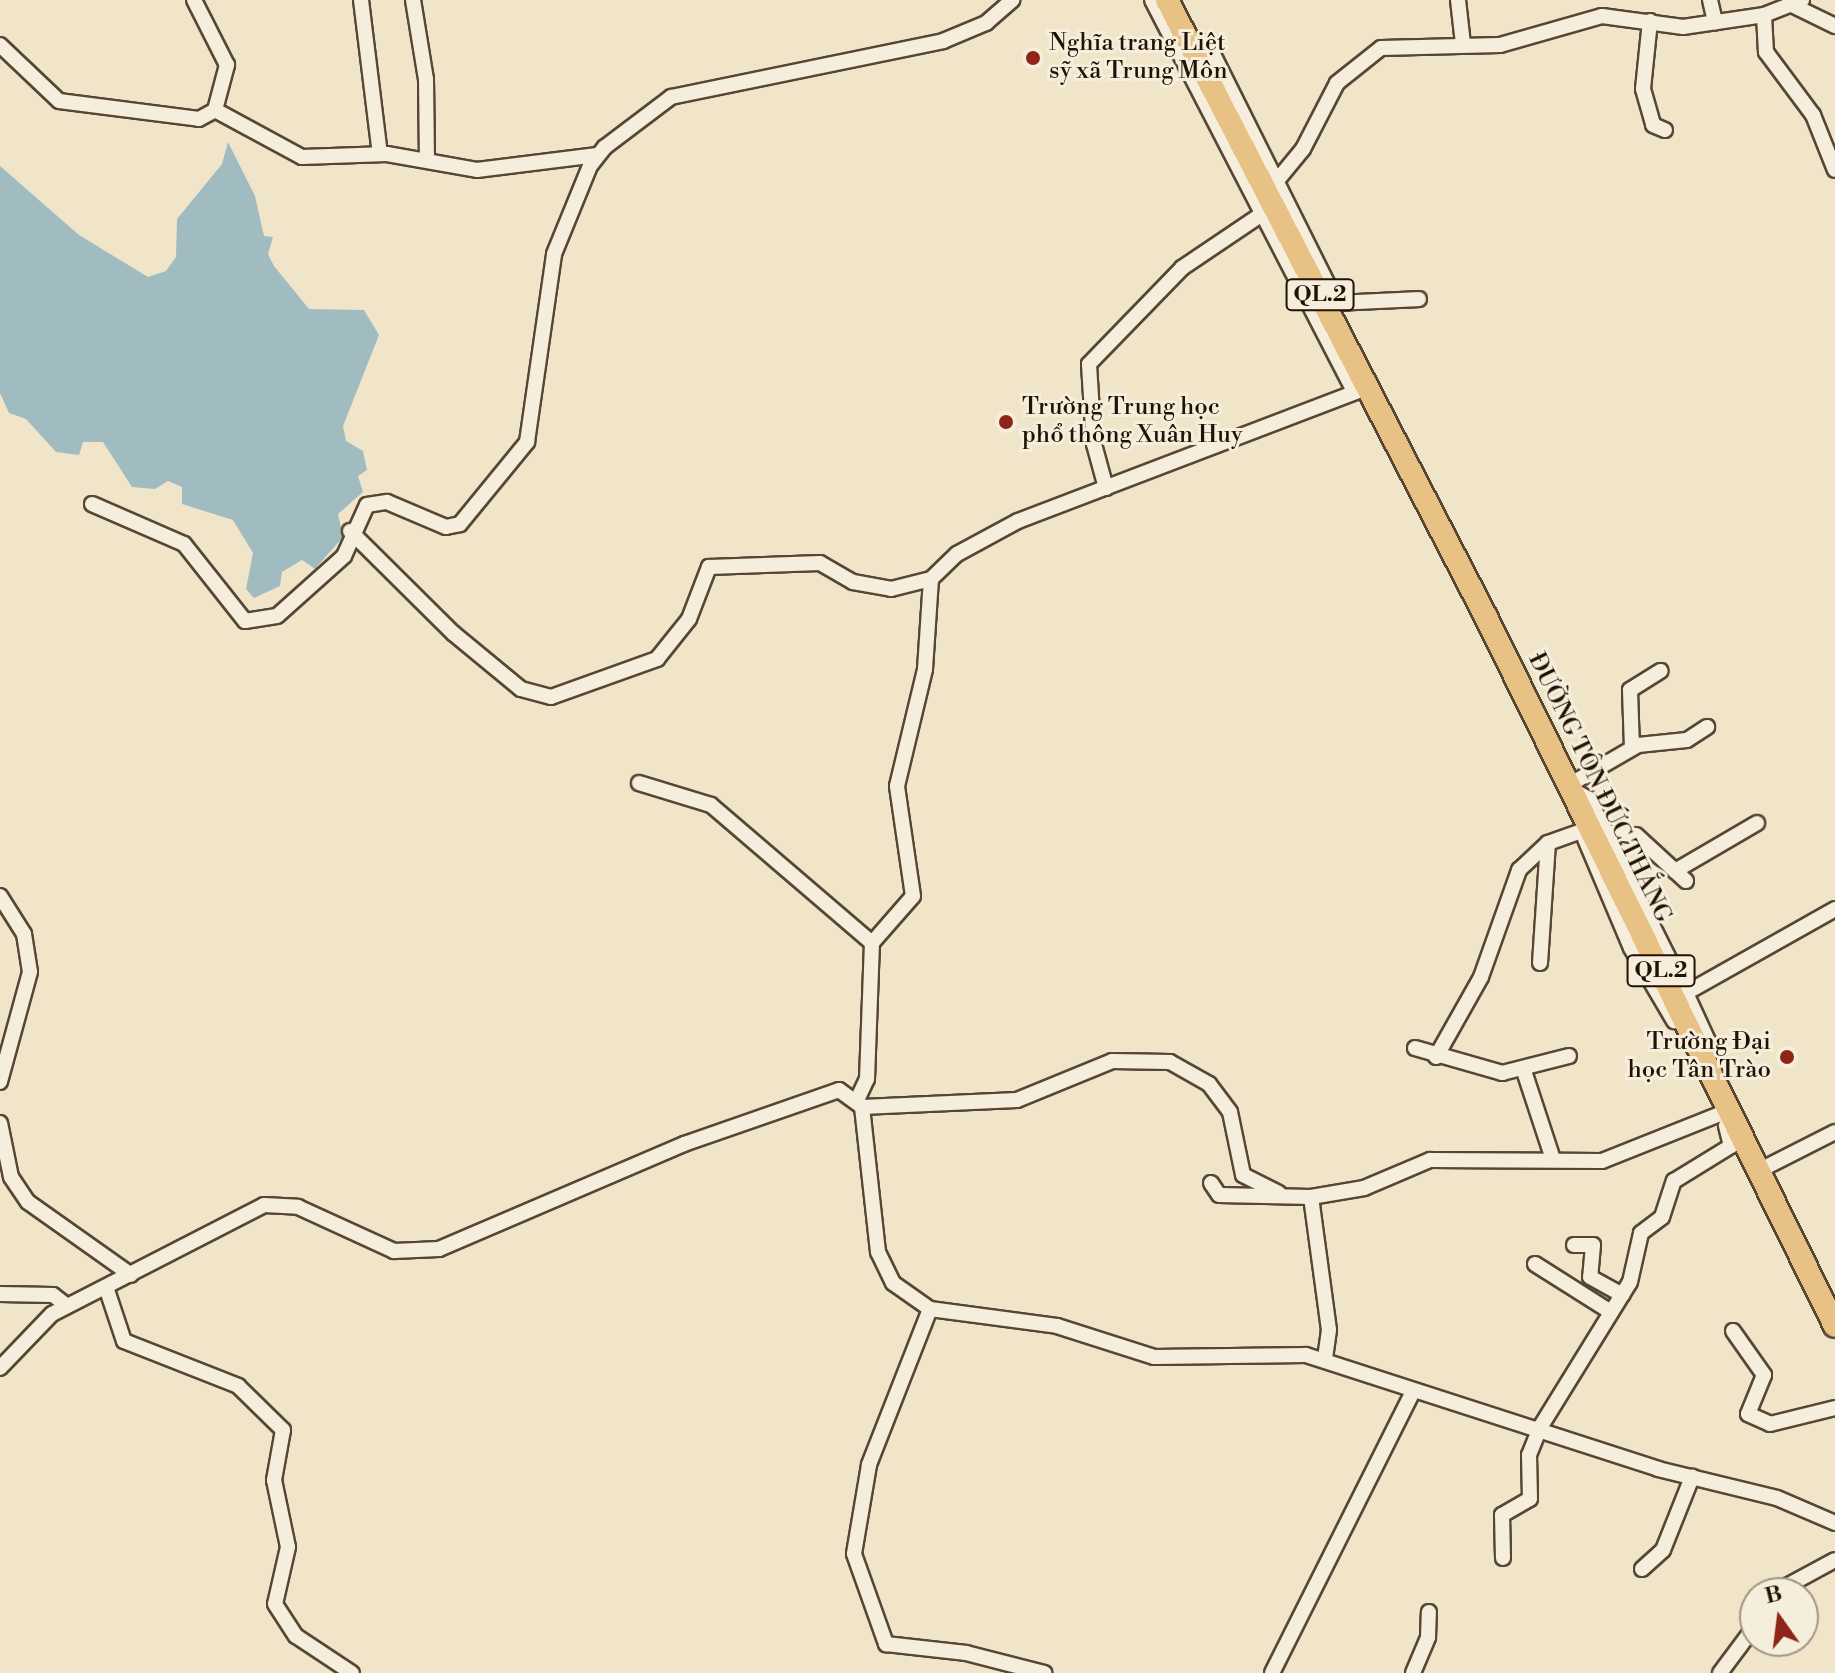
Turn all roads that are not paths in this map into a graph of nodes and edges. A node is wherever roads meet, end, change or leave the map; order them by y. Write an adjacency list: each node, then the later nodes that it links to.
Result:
1 (194, 0): 18 (street)
2 (361, 0): 20 (street)
3 (413, 0): 22 (street)
4 (1012, 0): 21 (street)
5 (1152, 0): 24 (street)
6 (1167, 0): 24 (highway, QL.2)
7 (1458, 0): 16 (street)
8 (1710, 0): 13 (street)
9 (1798, 3): 11 (street); 14 (street)
10 (1632, 9): 12 (street); 16 (street)
11 (1764, 15): 13 (street); 23 (street)
12 (1650, 21): 13 (street); 19 (street)
13 (1715, 22)
14 (1835, 26)
15 (1207, 42): 24 (street)
16 (1463, 44): 24 (street)
17 (0, 45): 18 (street)
18 (215, 110): 20 (street)
19 (1665, 130)
20 (380, 154): 22 (street)
21 (597, 155): 22 (street); 29 (street)
22 (427, 159)
23 (1835, 170)
24 (1269, 196): 25 (street); 26 (highway, QL.2); 27 (street)
25 (1419, 299)
26 (1360, 390): 27 (street); 36 (highway, ĐƯỜNG TÔN ĐỨC THẮNG / QL.2)
27 (1106, 488): 30 (street)
28 (92, 504): 29 (street)
29 (350, 531): 30 (street)
30 (931, 579): 43 (street)
31 (1660, 671): 33 (street)
32 (1707, 727): 33 (street)
33 (1632, 748): 36 (street)
34 (1547, 764): 38 (street)
35 (639, 783): 43 (street)
36 (1570, 787): 38 (highway, ĐƯỜNG TÔN ĐỨC THẮNG / QL.2)
37 (1757, 823): 38 (street)
38 (1592, 830): 39 (street); 42 (street); 42 (street); 47 (highway, ĐƯỜNG TÔN ĐỨC THẮNG / QL.2)
39 (1548, 843): 44 (street); 49 (street)
40 (0, 896): 51 (street)
41 (1835, 909): 45 (street)
42 (1635, 920): 45 (street); 47 (street)
43 (872, 943): 52 (street)
44 (1540, 963)
45 (1686, 993): 47 (street)
46 (1415, 1048): 49 (street)
47 (1695, 1050): 53 (street); 57 (highway, ĐƯỜNG TÔN ĐỨC THẮNG / QL.2)
48 (1569, 1056): 50 (street)
49 (1436, 1057): 50 (street)
50 (1524, 1071): 56 (street)
51 (0, 1082)
52 (860, 1103): 59 (street); 63 (street); 68 (street)
53 (1720, 1114): 56 (street); 66 (street)
54 (0, 1123): 63 (street)
55 (1835, 1132): 57 (street)
56 (1553, 1159): 60 (street)
57 (1758, 1171): 70 (highway, ĐƯỜNG TÔN ĐỨC THẮNG / QL.2)
58 (1211, 1183): 59 (street)
59 (1287, 1196): 60 (street)
60 (1311, 1197): 72 (street)
61 (1574, 1245): 66 (street)
62 (1535, 1264): 69 (street)
63 (131, 1275): 64 (street)
64 (106, 1287): 67 (street); 85 (street)
65 (0, 1294): 67 (street)
66 (1622, 1295): 69 (street)
67 (66, 1305): 73 (street)
68 (930, 1309): 72 (street); 86 (street)
69 (1611, 1312): 76 (street)
70 (1835, 1326)
71 (1733, 1331): 75 (street)
72 (1325, 1360): 74 (street)
73 (0, 1368)
74 (1413, 1391): 76 (street); 87 (street)
75 (1835, 1408)
76 (1541, 1426): 77 (street); 79 (street)
77 (1692, 1477): 78 (street); 81 (street)
78 (1835, 1523)
79 (1503, 1558)
80 (1835, 1560): 82 (street)
81 (1642, 1569)
82 (1804, 1577)
83 (1429, 1612): 88 (street)
84 (1739, 1647): 89 (street)
85 (352, 1673)
86 (1044, 1673)
87 (1272, 1673)
88 (1413, 1673)
89 (1720, 1673)

